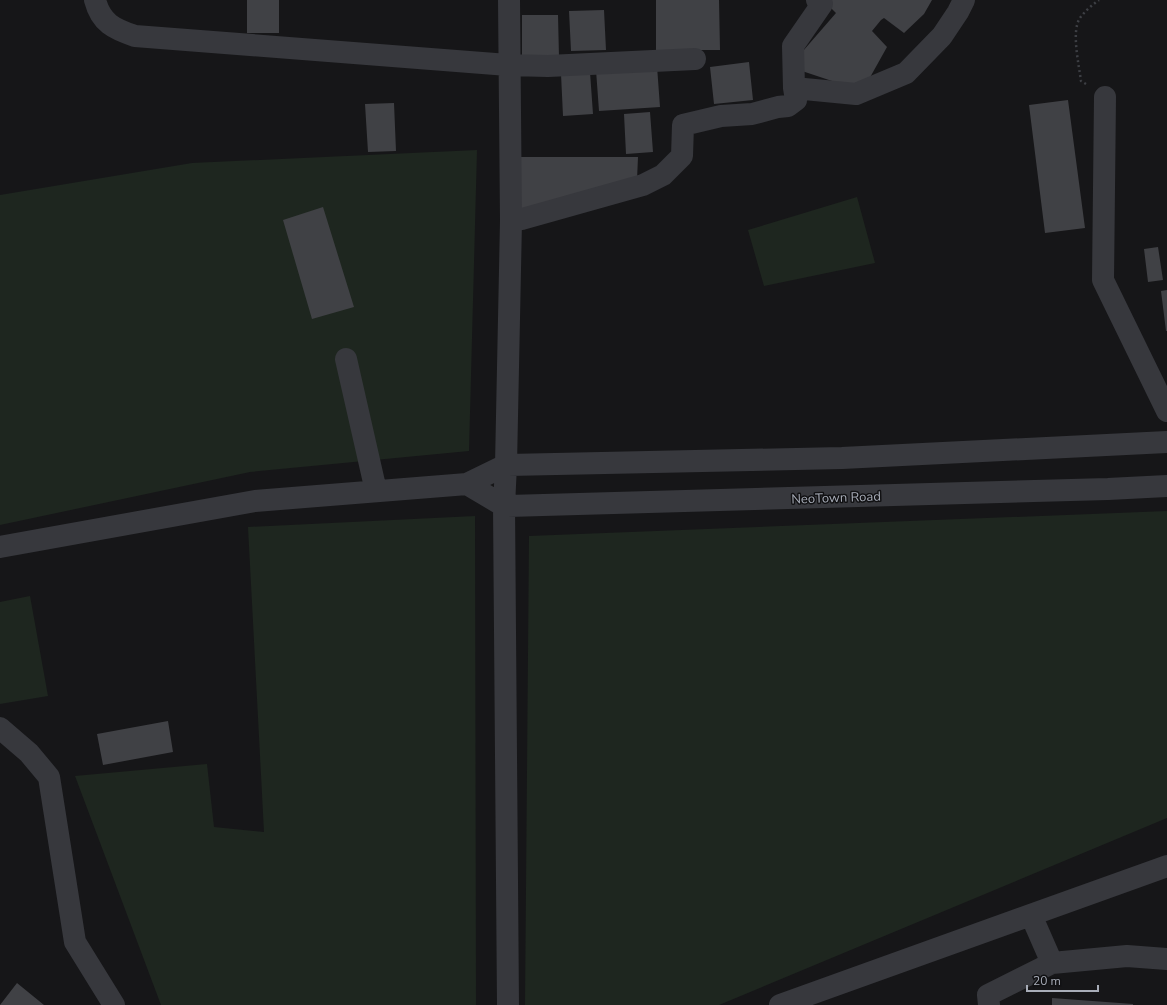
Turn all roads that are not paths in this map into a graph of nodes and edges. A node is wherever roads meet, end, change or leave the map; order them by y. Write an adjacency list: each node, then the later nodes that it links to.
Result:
1 (95, 0): 6 (street)
2 (509, 0): 6 (street)
3 (817, 0): 7 (street)
4 (964, 0): 7 (street)
5 (695, 59): 6 (street)
6 (508, 65): 9 (street)
7 (794, 88): 9 (street)
8 (1105, 97): 11 (street)
9 (511, 221): 13 (street)
10 (346, 359): 16 (street)
11 (1167, 411)
12 (1167, 442): 13 (street)
13 (506, 465): 14 (street); 17 (street)
14 (467, 484): 16 (street); 17 (street)
15 (1167, 486): 17 (street, NeoTown Road)
16 (376, 491): 18 (street)
17 (504, 506): 25 (street)
18 (0, 547)
19 (0, 728): 24 (street)
20 (1167, 866): 21 (street)
21 (1031, 915): 23 (street); 26 (street)
22 (1167, 959): 23 (street)
23 (1052, 963): 27 (street)
24 (114, 1005)
25 (508, 1005)
26 (780, 1005)
27 (988, 1005)

